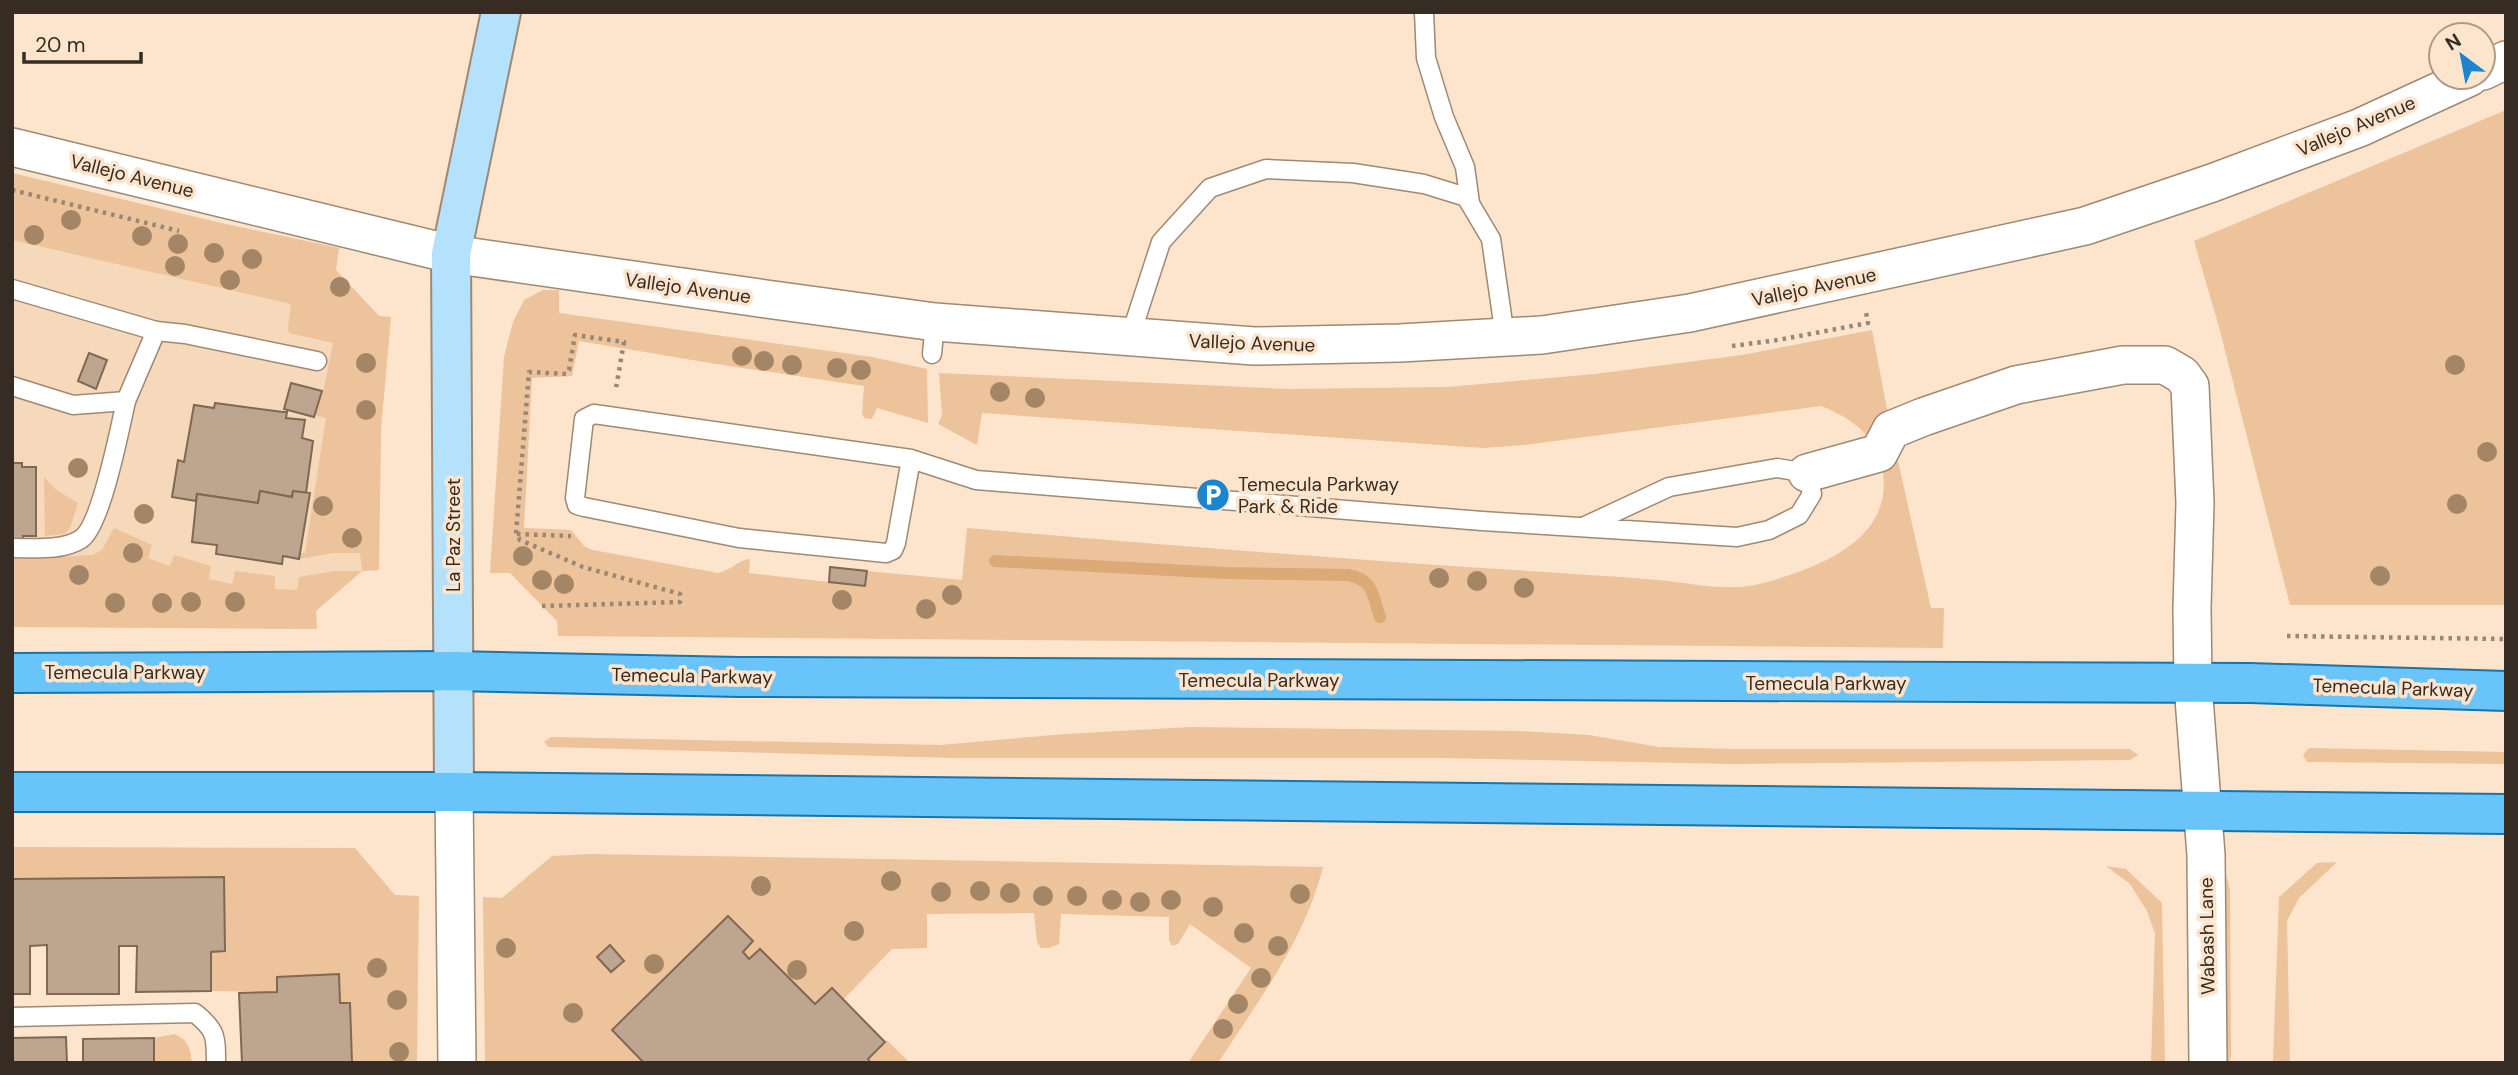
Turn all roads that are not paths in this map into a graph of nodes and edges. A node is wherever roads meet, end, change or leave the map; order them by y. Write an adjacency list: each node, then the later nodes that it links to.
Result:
1 (501, 12): 6 (main road, La Paz Street)
2 (1424, 12): 5 (lane)
3 (2440, 91): 10 (street, Vallejo Avenue)
4 (12, 147): 6 (street, Vallejo Avenue)
5 (1469, 203): 9 (lane); 10 (lane)
6 (451, 254): 9 (street, Vallejo Avenue); 18 (main road, La Paz Street)
7 (12, 289): 8 (lane)
8 (156, 331): 11 (lane); 13 (lane)
9 (1130, 337): 10 (street, Vallejo Avenue)
10 (1505, 337)
11 (317, 361)
12 (12, 386): 13 (lane)
13 (126, 401): 17 (lane)
14 (911, 459): 14 (lane); 16 (lane)
15 (1807, 472): 16 (lane); 16 (lane); 20 (street, Wabash Lane)
16 (1583, 527)
17 (12, 548)
18 (454, 671): 19 (main road, Temecula Parkway); 20 (main road, Temecula Parkway); 23 (main road, La Paz Street)
19 (12, 673)
20 (2193, 685): 21 (main road, Temecula Parkway); 24 (street, Wabash Lane)
21 (2506, 691)
22 (12, 792): 23 (main road)
23 (454, 792): 24 (main road); 28 (street, La Paz Street)
24 (2203, 810): 25 (main road); 29 (street, Wabash Lane)
25 (2506, 814)
26 (12, 1017): 27 (lane)
27 (216, 1063)
28 (457, 1063)
29 (2208, 1063)

